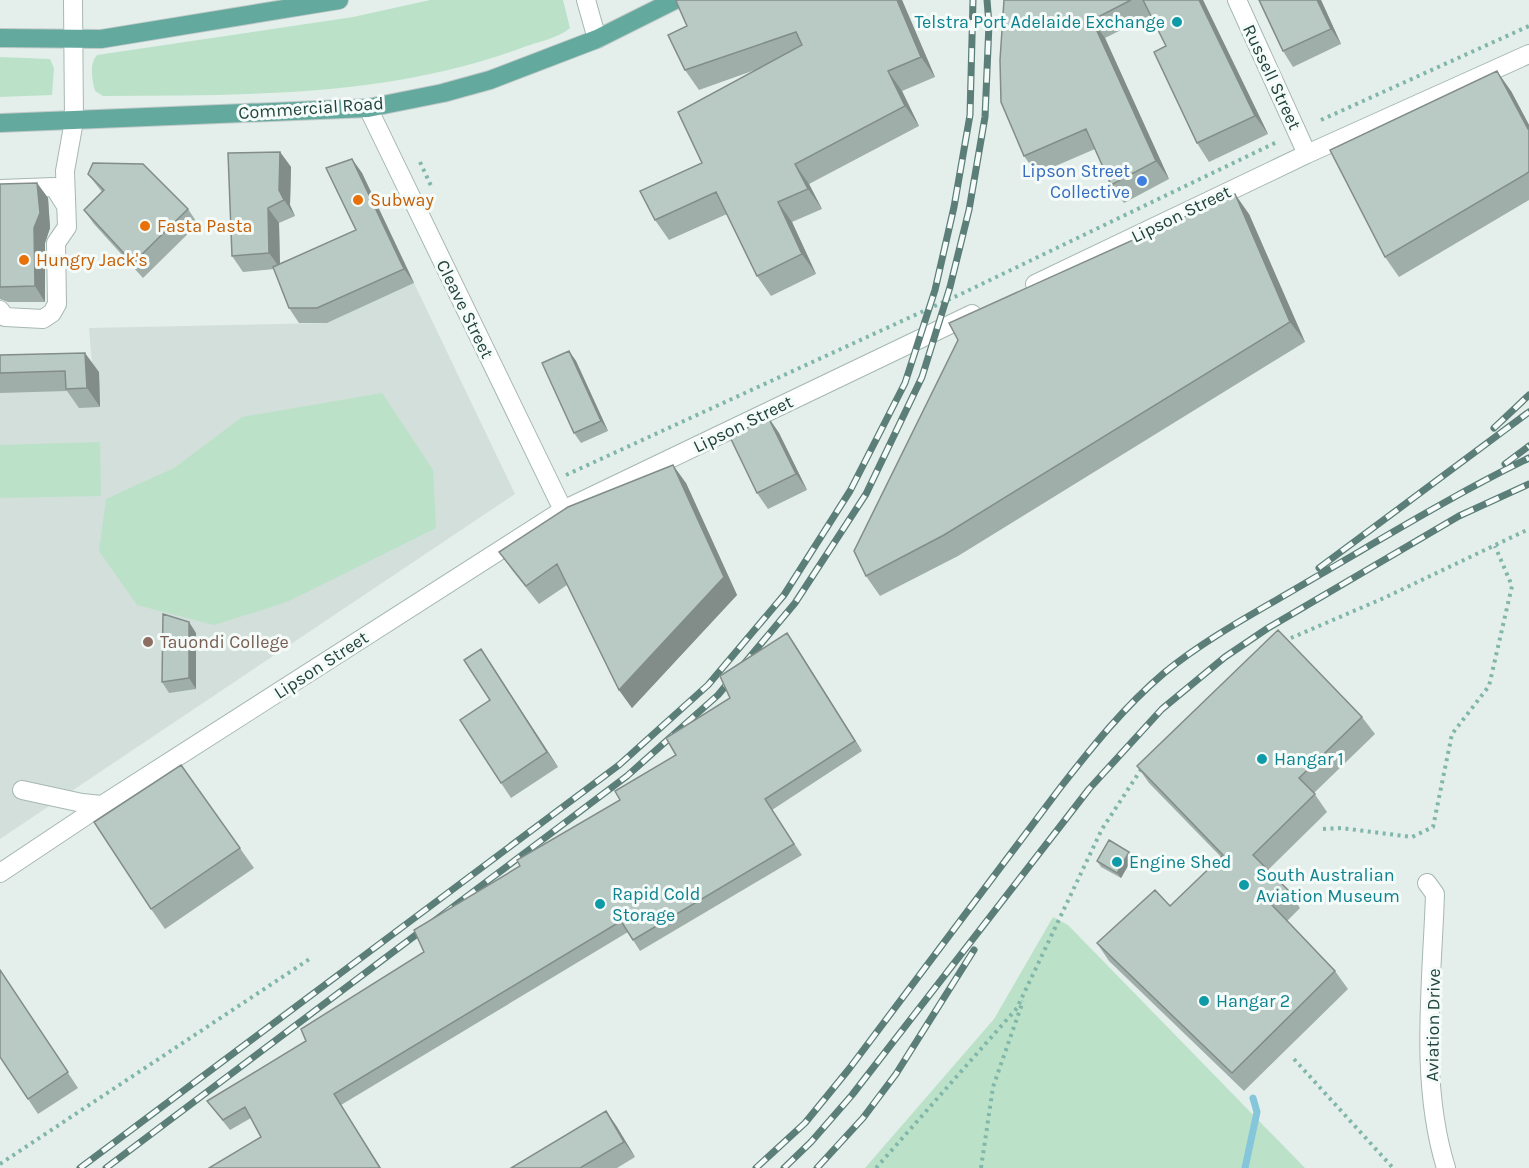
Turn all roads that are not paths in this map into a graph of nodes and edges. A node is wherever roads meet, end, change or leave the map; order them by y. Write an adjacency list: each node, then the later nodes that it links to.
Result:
1 (73, 0): 8 (street)
2 (339, 0): 8 (main road)
3 (586, 0): 7 (street)
4 (675, 0): 7 (main road, Commercial Road)
5 (1237, 0): 13 (street, Russell Street)
6 (0, 38): 8 (main road)
7 (597, 39): 10 (main road, Commercial Road)
8 (74, 40): 11 (street)
9 (1529, 54): 13 (street, Lipson Street)
10 (368, 108): 11 (main road, Commercial Road); 21 (street, Cleave Street)
11 (74, 121): 12 (main road, Commercial Road); 14 (street)
12 (0, 123)
13 (1307, 154): 18 (street, Lipson Street)
14 (65, 171): 15 (street); 17 (street)
15 (54, 187): 16 (street); 17 (street)
16 (0, 189)
17 (66, 207): 20 (street)
18 (1016, 293)
19 (984, 309): 21 (street, Lipson Street)
20 (0, 310)
21 (563, 510): 23 (street, Lipson Street)
22 (22, 790): 23 (street)
23 (102, 805): 24 (street, Lipson Street)
24 (0, 873)
25 (1427, 883): 26 (street, Aviation Drive)
26 (1446, 1168)

